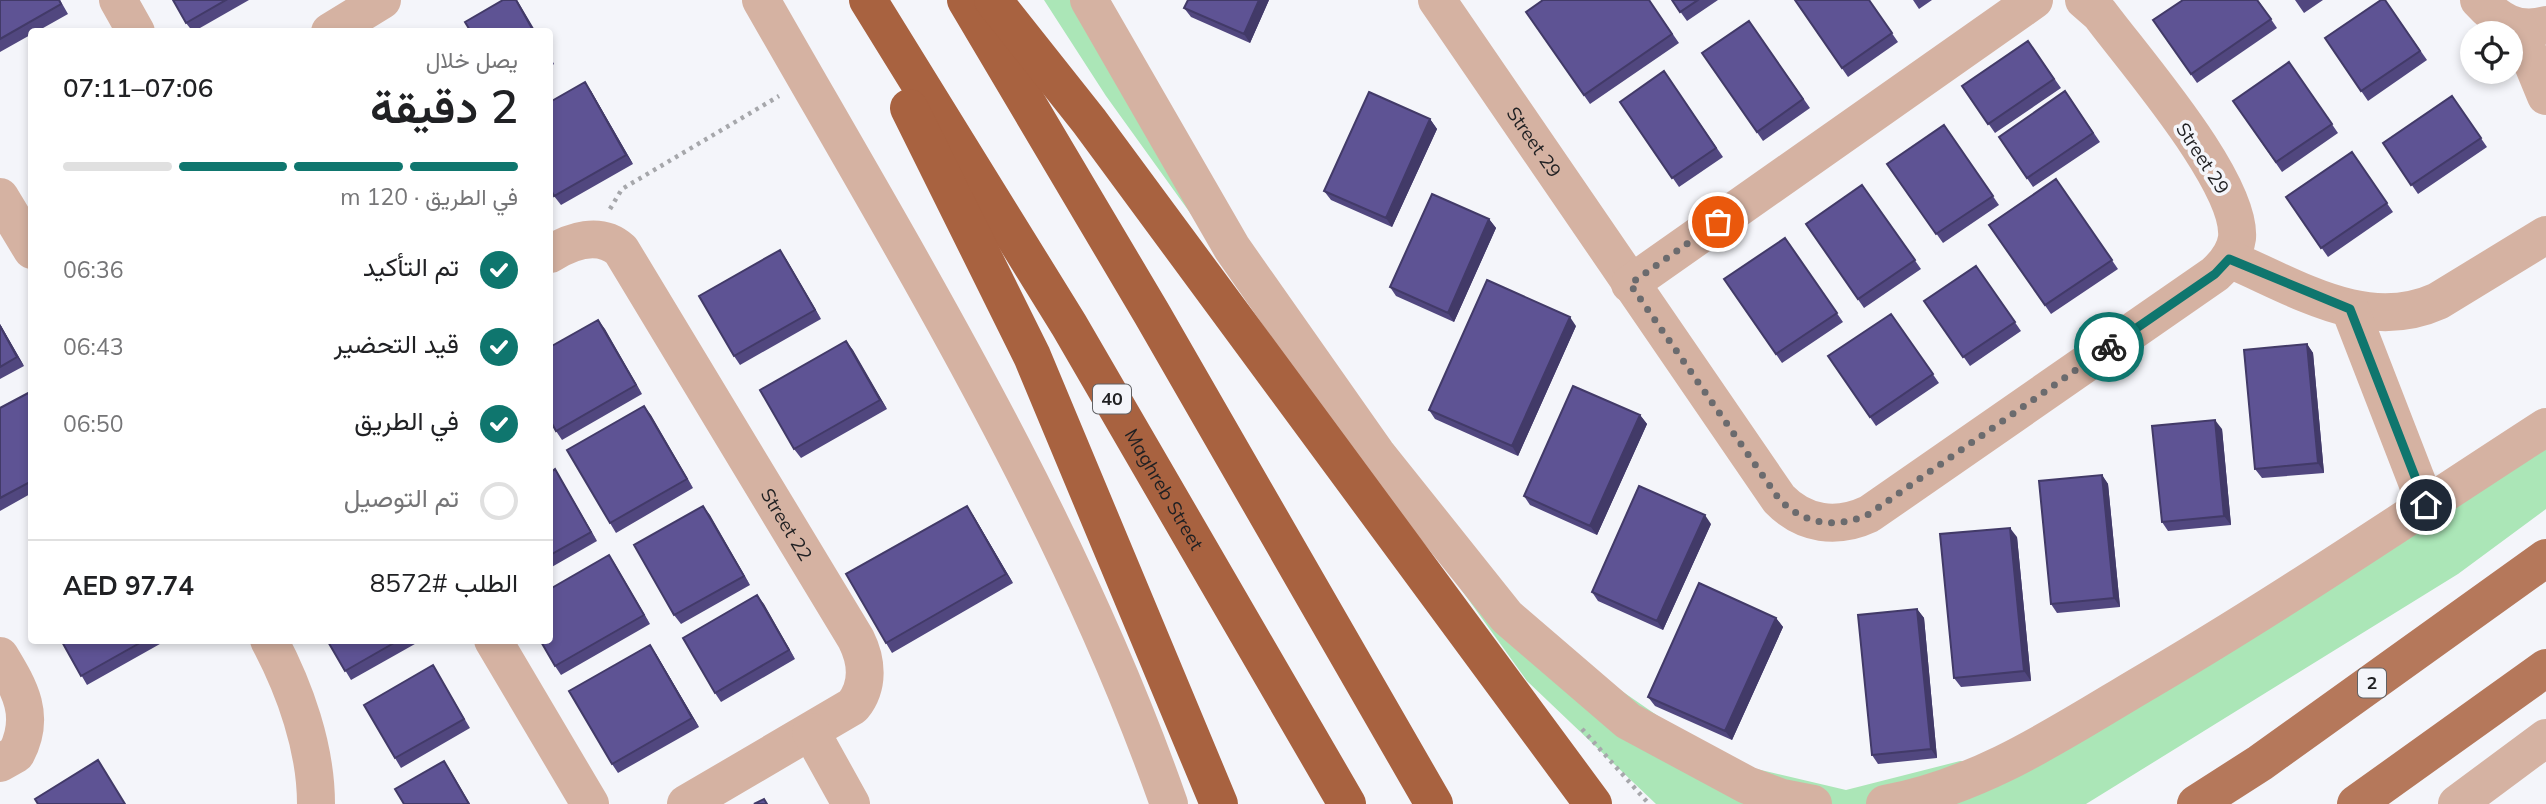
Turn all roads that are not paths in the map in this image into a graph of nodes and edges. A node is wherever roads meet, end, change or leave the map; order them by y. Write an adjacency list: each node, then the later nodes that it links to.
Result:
1 (118, 0): 14 (street)
2 (382, 0): 15 (street)
3 (761, 0): 37 (street)
4 (855, 0): 38 (highway)
5 (868, 0): 39 (highway, Maghreb Street / 40)
6 (966, 0): 40 (highway)
7 (993, 0): 29 (highway)
8 (1089, 0): 43 (street)
9 (1437, 0): 20 (street, Street 29)
10 (2034, 0): 20 (street)
11 (2084, 0): 19 (street, Street 29)
12 (2479, 0): 13 (street)
13 (2532, 26): 16 (street)
14 (134, 28)
15 (336, 28)
16 (2546, 96)
17 (2546, 236): 21 (street)
18 (553, 252): 30 (street, Street 22)
19 (2229, 259): 20 (street, Street 29); 21 (street)
20 (1630, 284)
21 (2350, 309): 23 (street)
22 (2546, 427): 23 (street)
23 (2426, 505): 44 (street)
24 (2546, 558): 45 (main road, 2)
25 (271, 644): 33 (street)
26 (495, 644): 34 (street)
27 (0, 656): 32 (street)
28 (2546, 668): 46 (main road)
29 (1530, 719): 41 (highway); 42 (highway)
30 (811, 732): 35 (street, Street 22); 36 (street)
31 (2546, 738): 47 (street)
32 (0, 763)
33 (316, 804)
34 (590, 804)
35 (686, 804)
36 (851, 804)
37 (1169, 804)
38 (1219, 804)
39 (1347, 804)
40 (1434, 804)
41 (1592, 804)
42 (1617, 804)
43 (1813, 804)
44 (1885, 804)
45 (2196, 804)
46 (2356, 804)
47 (2457, 804)

